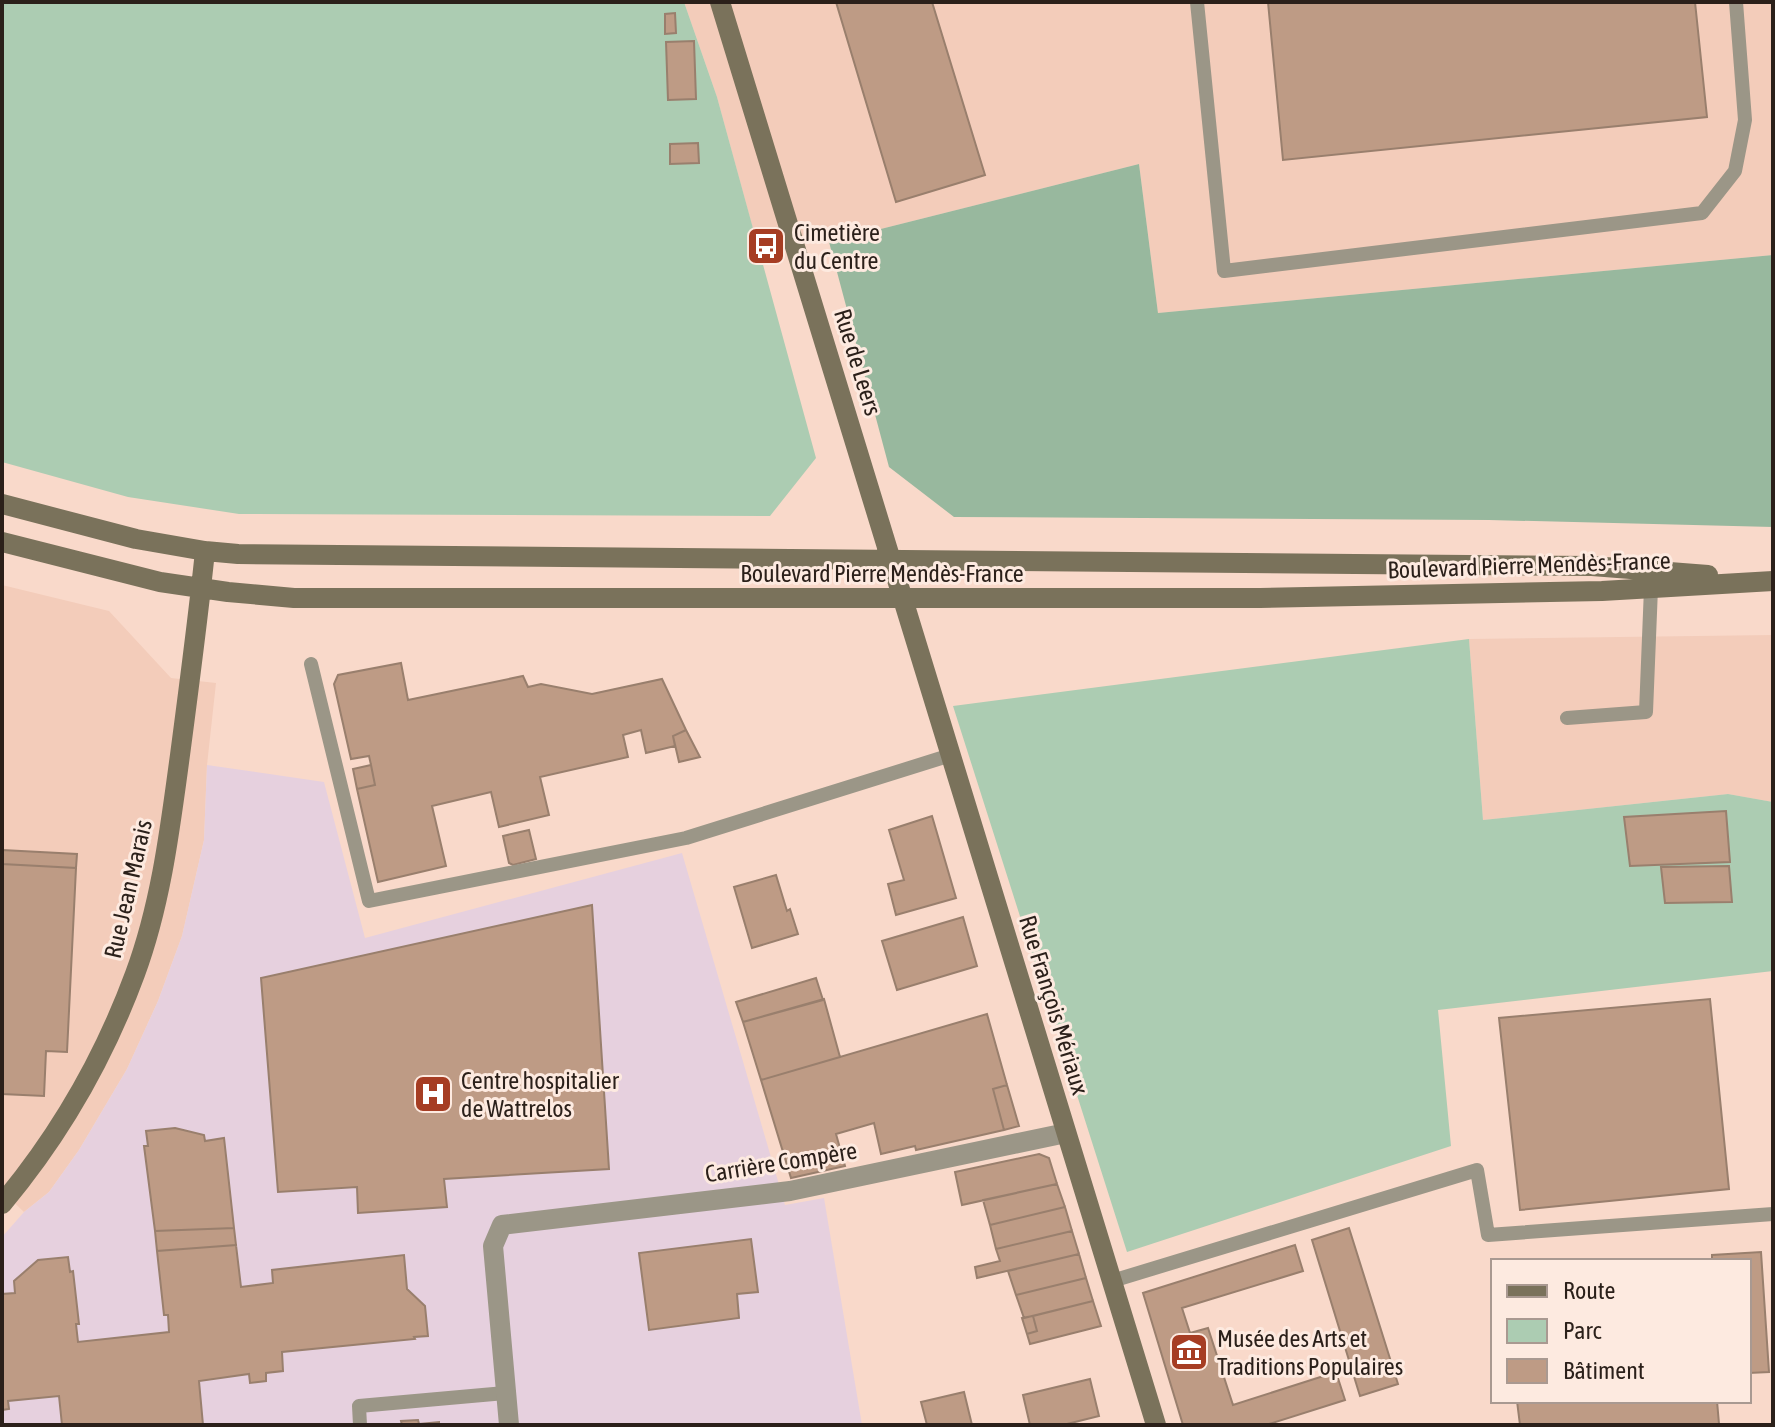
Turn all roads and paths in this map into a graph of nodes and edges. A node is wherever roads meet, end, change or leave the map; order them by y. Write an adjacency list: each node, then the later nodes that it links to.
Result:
1 (720, 2): 7 (street, Rue de Leers)
2 (1197, 2): 3 (lane)
3 (1736, 2)
4 (2, 504): 6 (street, Boulevard Pierre Mendès-France)
5 (2, 542): 10 (street, Boulevard Pierre Mendès-France)
6 (205, 551): 7 (street, Boulevard Pierre Mendès-France); 10 (street, Rue Jean Marais)
7 (892, 559): 8 (street, Boulevard Pierre Mendès-France); 11 (street, Rue de Leers)
8 (1651, 579): 9 (street, Boulevard Pierre Mendès-France); 11 (street, Boulevard Pierre Mendès-France); 13 (lane)
9 (1770, 581)
10 (201, 589): 11 (street, Boulevard Pierre Mendès-France); 16 (street, Rue Jean Marais)
11 (904, 599): 14 (street, Rue François Mériaux)
12 (311, 664): 14 (lane)
13 (1567, 718)
14 (951, 755): 15 (street, Rue François Mériaux)
15 (1066, 1133): 18 (street, Rue François Mériaux); 19 (street, Carrière Compère)
16 (3, 1202)
17 (1773, 1214): 18 (lane)
18 (1112, 1281): 22 (street, Rue François Mériaux)
19 (505, 1393): 20 (lane); 21 (street)
20 (360, 1425)
21 (509, 1425)
22 (1156, 1425)

